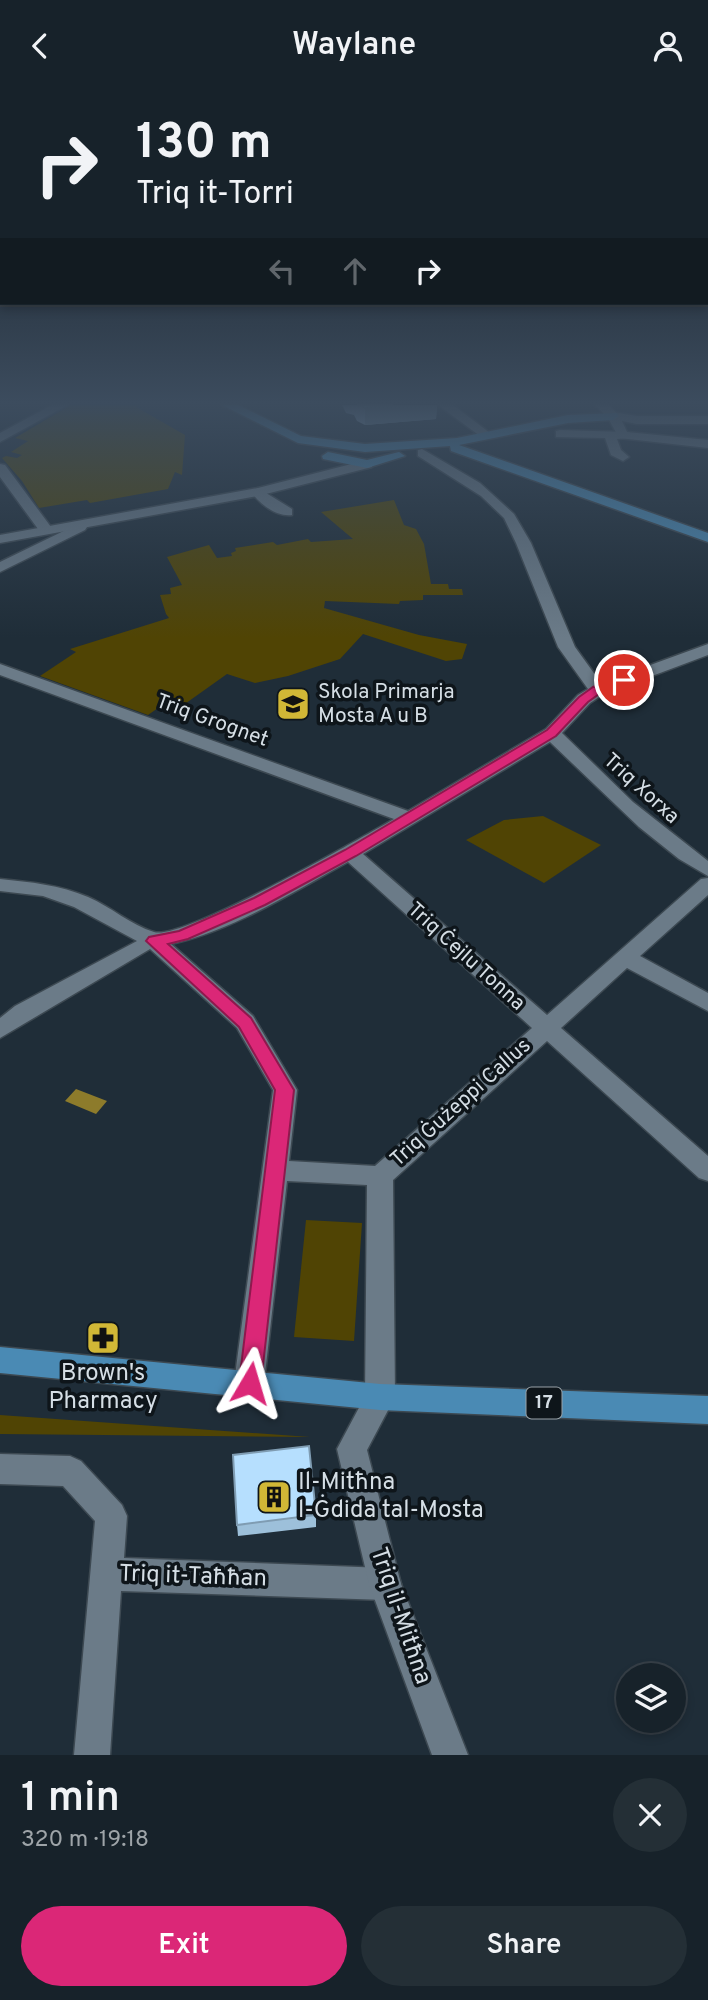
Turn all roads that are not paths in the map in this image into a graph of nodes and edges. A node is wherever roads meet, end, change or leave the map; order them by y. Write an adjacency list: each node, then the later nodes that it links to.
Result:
1 (11, 483): 8 (street)
2 (294, 483): 5 (street)
3 (472, 483): 14 (street)
4 (553, 483): 9 (main road)
5 (258, 492): 6 (street); 7 (street)
6 (287, 512)
7 (80, 527): 8 (street); 11 (street)
8 (46, 530): 10 (street)
9 (708, 538)
10 (0, 539)
11 (3, 564)
12 (708, 649): 14 (street)
13 (0, 669): 16 (street, Triq Grognet)
14 (598, 690): 15 (street)
15 (552, 733): 16 (street); 18 (street, Triq Xorxa)
16 (407, 817): 17 (street)
17 (350, 853): 21 (street); 24 (street, Triq Ċejlu Tonna)
18 (708, 870)
19 (708, 884): 22 (street, Triq Ġużeppi Callus)
20 (0, 885): 21 (street)
21 (148, 944): 25 (street); 26 (street)
22 (624, 957): 23 (street); 24 (street, Triq Ġużeppi Callus)
23 (708, 1003)
24 (545, 1027): 27 (street, Triq Ċejlu Tonna); 28 (street, Triq Ġużeppi Callus)
25 (0, 1030)
26 (275, 1170): 28 (street); 30 (street)
27 (708, 1171)
28 (380, 1176): 31 (street, Triq Ġużeppi Callus)
29 (0, 1360): 30 (main road, 17)
30 (250, 1383): 31 (main road, 17)
31 (380, 1397): 32 (main road, 17); 35 (street, Triq il-Mitħna)
32 (708, 1410)
33 (0, 1469): 34 (street, Triq it-Taħħan)
34 (106, 1574): 35 (street, Triq it-Taħħan); 36 (street)
35 (385, 1584): 37 (street, Triq il-Mitħna)
36 (92, 1755)
37 (450, 1755)

